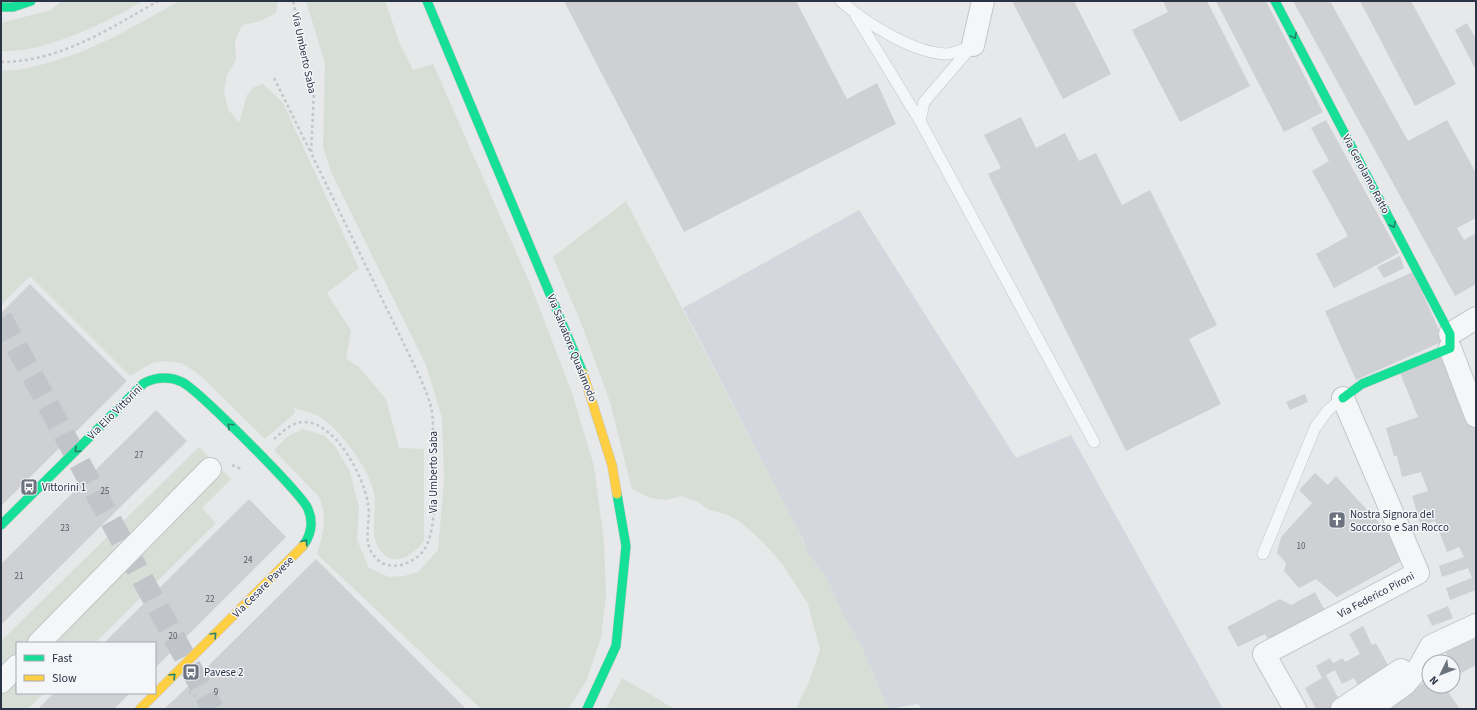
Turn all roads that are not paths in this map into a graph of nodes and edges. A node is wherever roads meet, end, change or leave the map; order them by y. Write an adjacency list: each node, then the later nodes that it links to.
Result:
1 (31, 1): 6 (street)
2 (427, 1): 29 (street, Via Salvatore Quasimodo)
3 (841, 1): 7 (lane)
4 (983, 1): 8 (street)
5 (1276, 1): 11 (street, Via Gerolamo Ratto, one-way to 11)
6 (1, 7)
7 (855, 14): 8 (lane); 9 (lane)
8 (973, 45): 9 (lane)
9 (920, 121): 14 (lane)
10 (1476, 318): 11 (street)
11 (1450, 341): 12 (street); 13 (street)
12 (1343, 398): 18 (lane); 30 (street, Via Federico Pironi)
13 (1476, 416)
14 (1094, 442)
15 (258, 453): 17 (street, Via Elio Vittorini, one-way to 17); 26 (street, Via Cesare Pavese, one-way to 15)
16 (210, 469): 20 (street)
17 (1, 525)
18 (1263, 554)
19 (1476, 625): 21 (street)
20 (40, 642)
21 (1427, 654)
22 (1421, 661): 31 (street)
23 (1421, 664): 32 (street)
24 (16, 667): 25 (street)
25 (1, 682)
26 (156, 693)
27 (155, 694): 28 (street, Via Cesare Pavese, one-way to 27)
28 (140, 709)
29 (587, 709)
30 (1295, 709)
31 (1342, 709)
32 (1370, 709)

